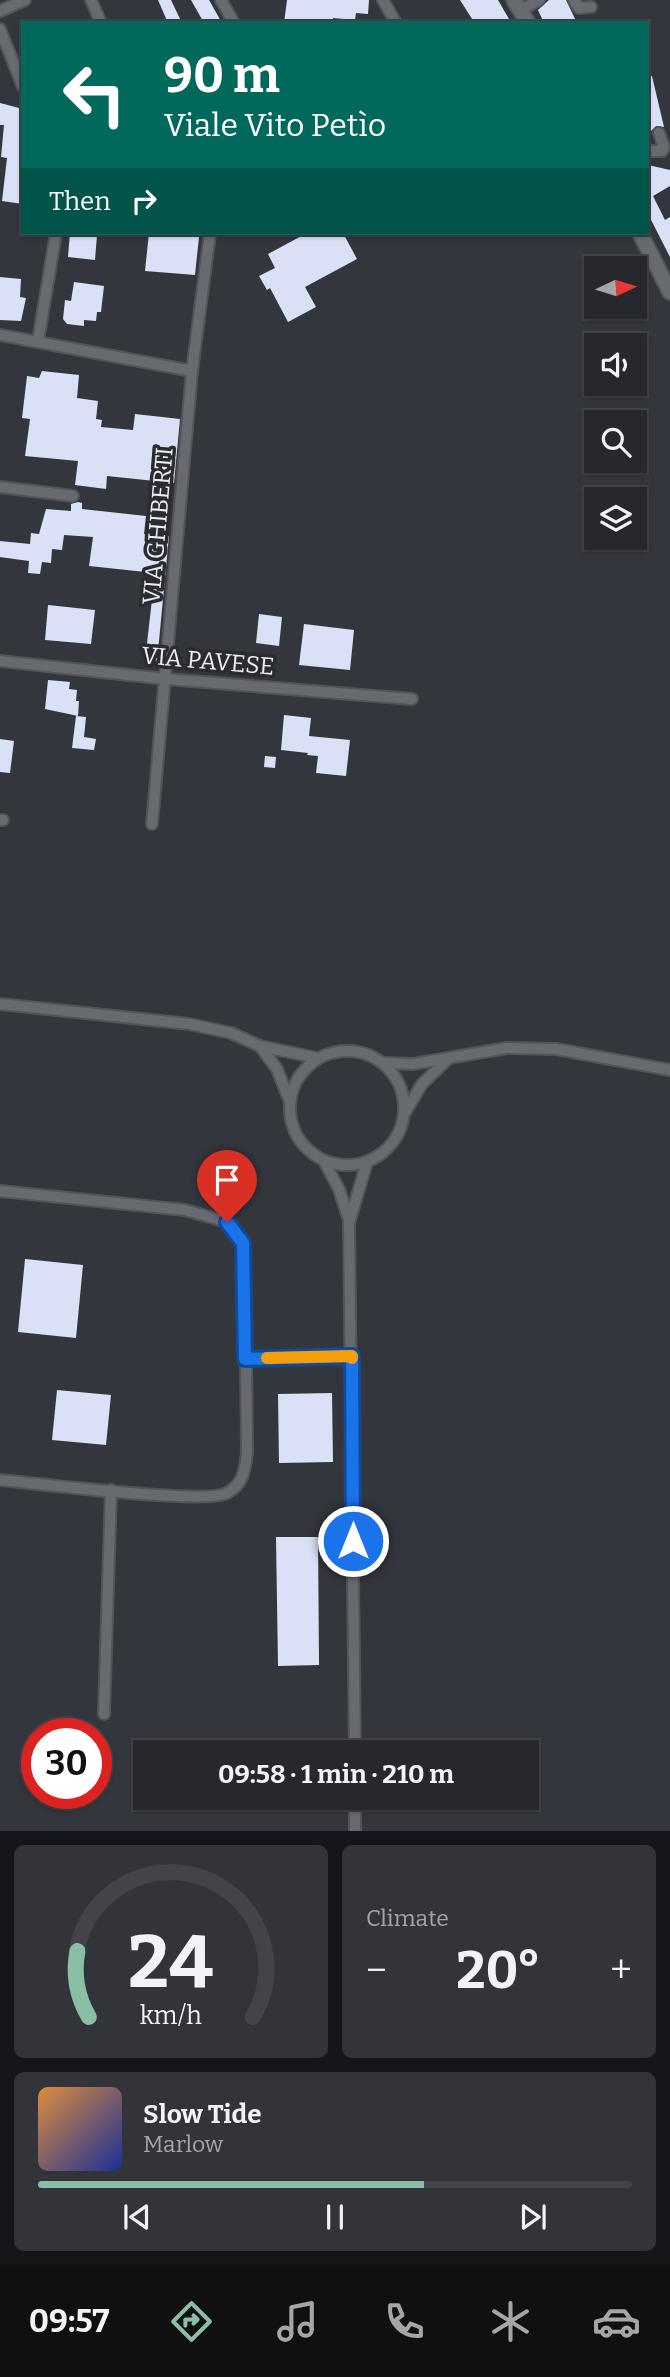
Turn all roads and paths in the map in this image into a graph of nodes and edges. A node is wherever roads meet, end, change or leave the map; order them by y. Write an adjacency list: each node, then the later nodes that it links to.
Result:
1 (25, 0): 8 (street)
2 (91, 0): 10 (street)
3 (221, 0): 11 (street)
4 (383, 0): 12 (street)
5 (539, 0): 9 (street)
6 (574, 0): 7 (street)
7 (591, 7)
8 (0, 11)
9 (521, 11)
10 (100, 21)
11 (233, 21)
12 (395, 21)
13 (0, 29): 14 (street)
14 (21, 82)
15 (659, 132): 16 (street)
16 (649, 151)
17 (56, 235): 22 (street)
18 (210, 235): 23 (street, VIA GHIBERTI)
19 (641, 235): 20 (street)
20 (670, 292)
21 (0, 335): 22 (street)
22 (38, 341): 23 (street)
23 (192, 371): 27 (street, VIA GHIBERTI)
24 (0, 487): 25 (street)
25 (74, 496)
26 (0, 661): 27 (street, VIA PAVESE)
27 (166, 679): 28 (street, VIA PAVESE); 29 (street, VIA GHIBERTI)
28 (412, 699)
29 (152, 824)
30 (0, 1004): 31 (street)
31 (260, 1046): 32 (street); 36 (street)
32 (317, 1058): 34 (street); 36 (street)
33 (448, 1059): 34 (street); 35 (street); 37 (street)
34 (384, 1063): 37 (street)
35 (670, 1070)
36 (290, 1102): 38 (street)
37 (405, 1112): 39 (street)
38 (324, 1161): 39 (street); 41 (street)
39 (367, 1162): 41 (street)
40 (0, 1191): 43 (street)
41 (349, 1223): 42 (street)
42 (352, 1356): 43 (street); 47 (street)
43 (245, 1359): 45 (street)
44 (0, 1480): 45 (street)
45 (111, 1490): 46 (street)
46 (104, 1714)
47 (355, 1740)
48 (355, 1810): 49 (street)
49 (355, 1831)

